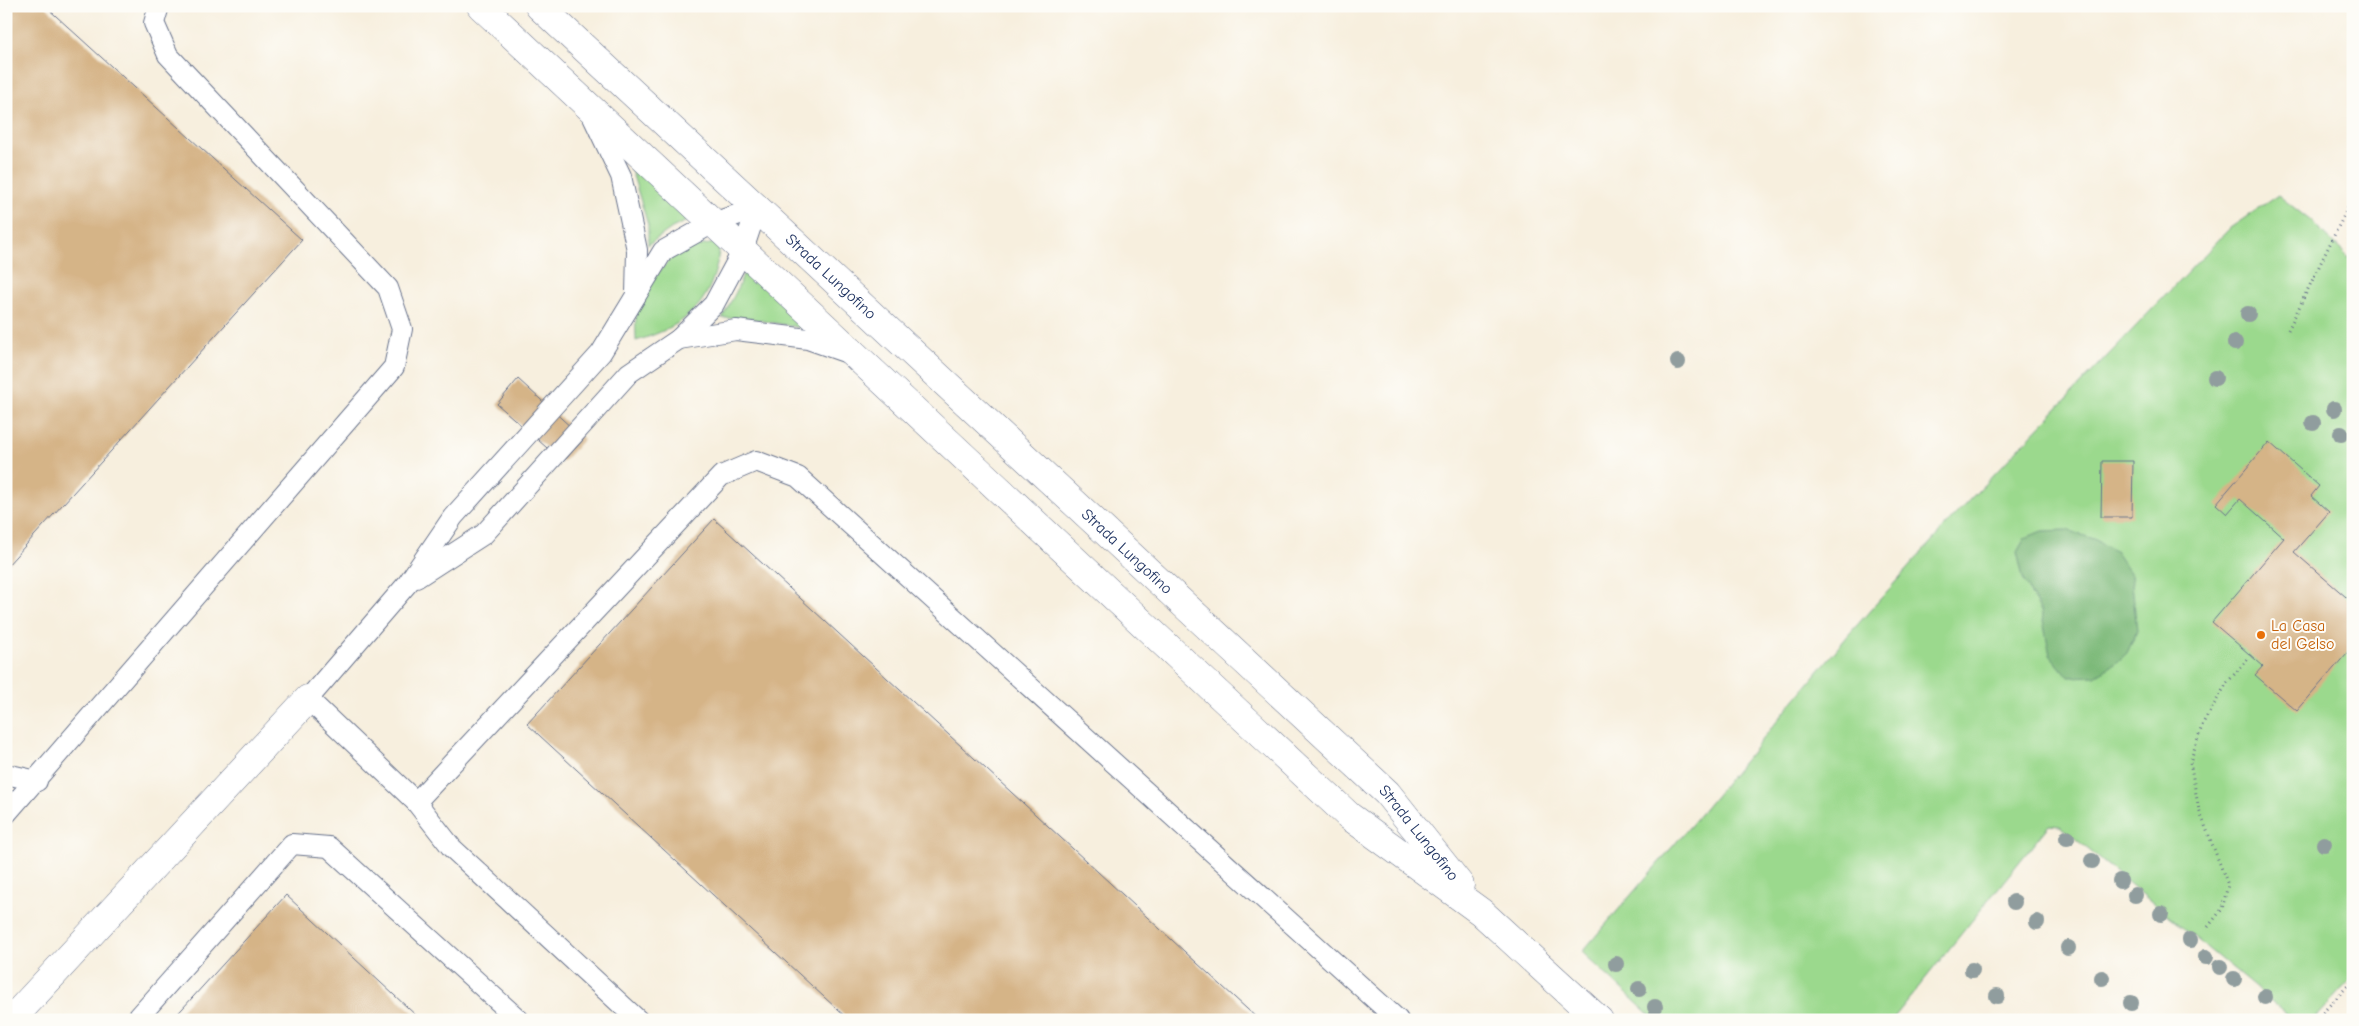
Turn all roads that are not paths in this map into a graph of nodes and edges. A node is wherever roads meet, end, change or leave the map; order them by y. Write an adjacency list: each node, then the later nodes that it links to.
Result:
1 (159, 6): 14 (lane)
2 (481, 6): 4 (main road, Strada Lungofino)
3 (539, 6): 5 (main road, Strada Lungofino)
4 (588, 106): 6 (main road, Strada Lungofino); 8 (lane)
5 (757, 208): 6 (lane); 7 (lane); 17 (main road, Strada Lungofino)
6 (713, 223): 7 (main road, Strada Lungofino); 8 (lane)
7 (743, 250): 9 (lane); 10 (main road, Strada Lungofino)
8 (636, 297): 11 (lane)
9 (679, 339): 10 (lane); 11 (lane)
10 (856, 356): 17 (main road, Strada Lungofino)
11 (408, 583): 12 (lane)
12 (308, 698): 15 (lane); 18 (main road)
13 (6, 774): 14 (lane)
14 (37, 781): 16 (lane)
15 (416, 802): 21 (lane); 22 (lane)
16 (6, 814)
17 (1481, 912): 23 (main road, Strada Lungofino)
18 (11, 1020)
19 (136, 1020): 20 (lane)
20 (519, 1020)
21 (638, 1020)
22 (1398, 1020)
23 (1599, 1020)

